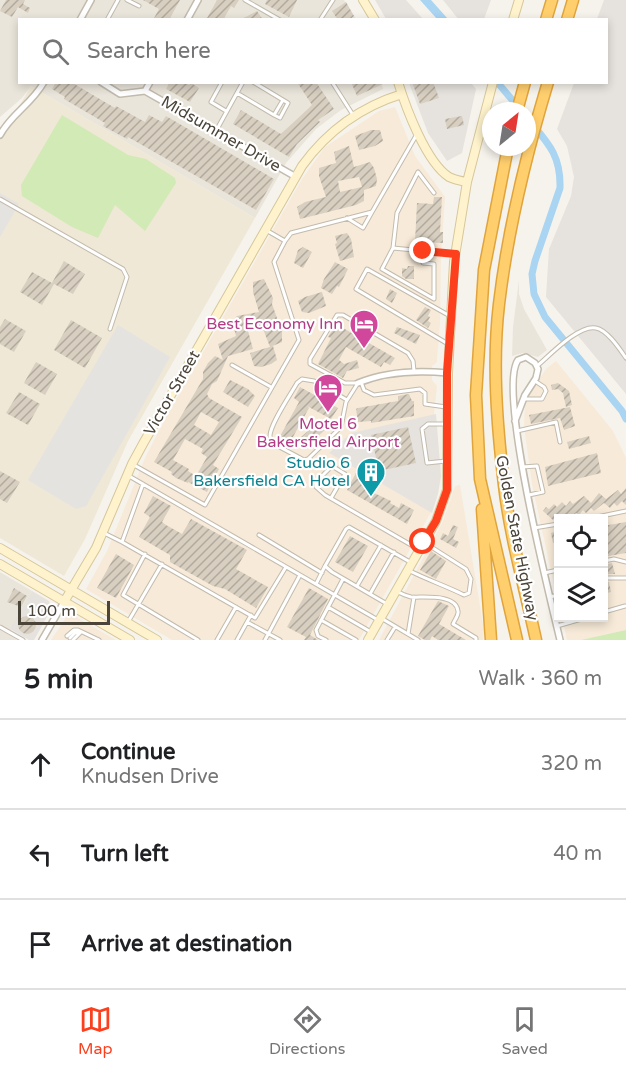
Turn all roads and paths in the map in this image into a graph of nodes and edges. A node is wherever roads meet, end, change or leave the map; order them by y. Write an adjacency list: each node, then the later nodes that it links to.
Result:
1 (91, 0): 13 (street)
2 (118, 0): 14 (lane)
3 (127, 0): 12 (lane)
4 (198, 0): 15 (street)
5 (245, 0): 11 (lane)
6 (333, 0): 17 (lane)
7 (363, 0): 18 (street)
8 (519, 0): 19 (street)
9 (552, 0): 20 (highway)
10 (573, 0): 21 (highway)
11 (252, 2): 16 (lane)
12 (139, 6)
13 (81, 18)
14 (108, 18)
15 (188, 18)
16 (277, 18)
17 (321, 18)
18 (374, 18)
19 (514, 18)
20 (547, 18)
21 (568, 18)
22 (43, 84): 43 (street)
23 (104, 84): 33 (street)
24 (149, 84): 33 (street)
25 (221, 84): 38 (lane)
26 (242, 84): 34 (lane)
27 (256, 84): 36 (lane)
28 (333, 84): 40 (lane)
29 (399, 84): 35 (street)
30 (547, 84): 155 (highway, Golden State Highway)
31 (524, 86): 37 (highway)
32 (492, 87): 46 (street)
33 (146, 91): 41 (street, Midsummer Drive)
34 (237, 93): 38 (lane); 39 (lane)
35 (402, 94): 40 (street, Victor Street); 42 (street)
36 (283, 100): 39 (lane); 39 (lane)
37 (520, 102)
38 (226, 111): 41 (lane)
39 (274, 115)
40 (353, 116): 45 (street, Victor Street)
41 (216, 131): 45 (street, Midsummer Drive)
42 (418, 133): 46 (street); 49 (lane)
43 (0, 135)
44 (506, 156): 78 (highway, Golden State Highway)
45 (296, 177): 51 (street, Victor Street)
46 (467, 182): 55 (street)
47 (434, 193): 53 (lane)
48 (0, 199): 57 (lane)
49 (372, 212): 50 (lane); 50 (lane)
50 (347, 218): 52 (lane)
51 (265, 230): 52 (lane); 75 (street, Victor Street)
52 (285, 241): 66 (lane)
53 (393, 248): 54 (lane); 54 (lane)
54 (423, 251): 55 (lane)
55 (456, 254): 56 (street)
56 (452, 317): 58 (street); 58 (lane)
57 (110, 329)
58 (450, 346): 63 (street)
59 (626, 358): 61 (lane)
60 (232, 364): 66 (lane)
61 (537, 366): 64 (street); 70 (street)
62 (414, 371): 63 (street); 65 (street); 65 (lane)
63 (447, 373): 69 (street)
64 (534, 380): 67 (street); 67 (lane)
65 (359, 383): 68 (lane); 69 (lane)
66 (272, 387): 75 (lane)
67 (524, 399): 70 (street)
68 (347, 400): 68 (lane)
69 (447, 407): 71 (street)
70 (515, 421): 72 (street)
71 (446, 424): 74 (street); 74 (lane)
72 (517, 431): 73 (lane); 76 (street)
73 (560, 442)
74 (448, 461): 90 (street)
75 (132, 464): 77 (street, Victor Street)
76 (522, 467): 80 (street); 80 (lane)
77 (127, 475): 79 (lane); 86 (street, Victor Street)
78 (480, 479): 153 (highway); 154 (highway, Golden State Highway)
79 (143, 484): 88 (lane); 99 (lane)
80 (527, 495): 85 (street)
81 (330, 498): 81 (lane); 90 (lane)
82 (626, 511): 83 (lane)
83 (608, 515)
84 (554, 525): 85 (lane)
85 (534, 528): 103 (street)
86 (104, 533): 88 (lane); 110 (street, Victor Street)
87 (259, 536): 102 (lane)
88 (122, 542): 93 (lane)
89 (381, 545): 92 (lane); 98 (lane); 109 (lane)
90 (421, 546): 100 (street); 100 (lane)
91 (0, 548): 110 (street)
92 (394, 552): 100 (lane); 112 (lane)
93 (145, 554): 97 (lane); 118 (lane)
94 (608, 560): 95 (lane)
95 (626, 562)
96 (0, 564): 117 (street)
97 (162, 564): 118 (lane); 121 (lane)
98 (325, 566): 102 (lane); 105 (lane)
99 (286, 567): 104 (lane); 124 (lane)
100 (410, 567): 111 (street)
101 (554, 571): 103 (lane)
102 (322, 573): 108 (lane)
103 (544, 573): 116 (street)
104 (300, 575): 108 (lane); 134 (lane)
105 (343, 578): 109 (lane); 113 (lane)
106 (608, 578): 107 (lane)
107 (626, 578)
108 (316, 584): 113 (lane)
109 (357, 586): 112 (lane)
110 (71, 590): 117 (street, Victor Street); 129 (street)
111 (396, 591): 115 (lane); 119 (street)
112 (370, 594): 119 (lane)
113 (335, 595): 122 (lane); 126 (lane)
114 (554, 596): 116 (lane)
115 (414, 597): 135 (lane); 152 (lane)
116 (550, 597): 130 (street)
117 (64, 602): 139 (street, Victor Street); 141 (street)
118 (138, 605): 129 (lane); 143 (lane)
119 (388, 605): 126 (street)
120 (626, 606): 123 (lane)
121 (236, 607): 124 (lane); 144 (lane)
122 (328, 607): 125 (lane); 136 (lane)
123 (608, 611)
124 (251, 615): 127 (lane)
125 (321, 620): 148 (lane); 149 (lane)
126 (380, 620): 132 (lane); 136 (street)
127 (248, 622): 134 (lane); 145 (lane)
128 (571, 622): 130 (lane)
129 (128, 623): 142 (street)
130 (557, 626): 156 (street)
131 (0, 627): 138 (lane)
132 (395, 627): 135 (lane); 150 (lane)
133 (82, 632): 137 (lane); 137 (lane); 140 (lane)
134 (268, 634): 146 (lane); 147 (lane)
135 (408, 634): 151 (lane)
136 (370, 637)
137 (70, 638)
138 (23, 640)
139 (42, 640)
140 (99, 640)
141 (130, 640)
142 (158, 640)
143 (198, 640)
144 (217, 640)
145 (237, 640)
146 (265, 640)
147 (280, 640)
148 (326, 640)
149 (356, 640)
150 (387, 640)
151 (418, 640)
152 (476, 640)
153 (491, 640)
154 (517, 640)
155 (537, 640)
156 (560, 640)

